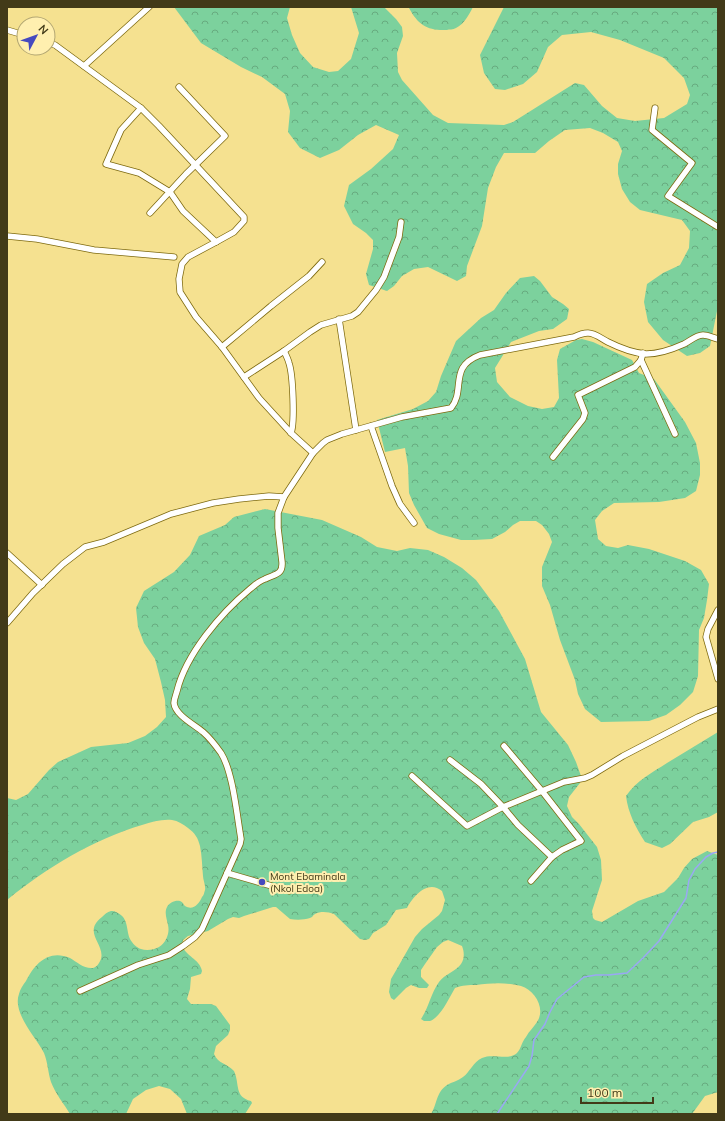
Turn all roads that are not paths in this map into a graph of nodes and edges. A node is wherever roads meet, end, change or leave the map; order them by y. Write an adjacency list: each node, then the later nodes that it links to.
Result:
1 (148, 7): 3 (street)
2 (56, 46): 3 (street)
3 (84, 66): 5 (street)
4 (179, 87): 7 (street)
5 (141, 108): 7 (street); 8 (street)
6 (655, 108): 11 (street)
7 (196, 165): 8 (street); 13 (street)
8 (170, 192): 9 (street); 13 (street)
9 (150, 213)
10 (401, 222): 16 (street)
11 (718, 227)
12 (7, 236): 14 (street)
13 (216, 242): 18 (street)
14 (174, 257)
15 (322, 262): 18 (street)
16 (339, 319): 19 (street); 24 (street)
17 (718, 339): 20 (street)
18 (222, 346): 22 (street)
19 (284, 351): 22 (street); 25 (street)
20 (643, 354): 21 (street); 23 (street)
21 (641, 360): 26 (street); 28 (street)
22 (244, 377): 25 (street)
23 (371, 426): 24 (street); 30 (street)
24 (356, 430): 27 (street)
25 (291, 433): 27 (street)
26 (674, 434)
27 (313, 453): 29 (street)
28 (553, 457)
29 (284, 497): 32 (street); 43 (street)
30 (414, 523)
31 (8, 556): 32 (street)
32 (42, 585): 34 (street)
33 (718, 610): 35 (street)
34 (7, 623)
35 (718, 679)
36 (718, 709): 40 (street)
37 (504, 746): 40 (street)
38 (450, 760): 41 (street)
39 (412, 776): 41 (street)
40 (542, 791): 41 (street); 42 (street)
41 (503, 807): 42 (street)
42 (552, 857): 44 (street)
43 (227, 872): 45 (street); 46 (street)
44 (531, 881)
45 (289, 891)
46 (80, 991)

